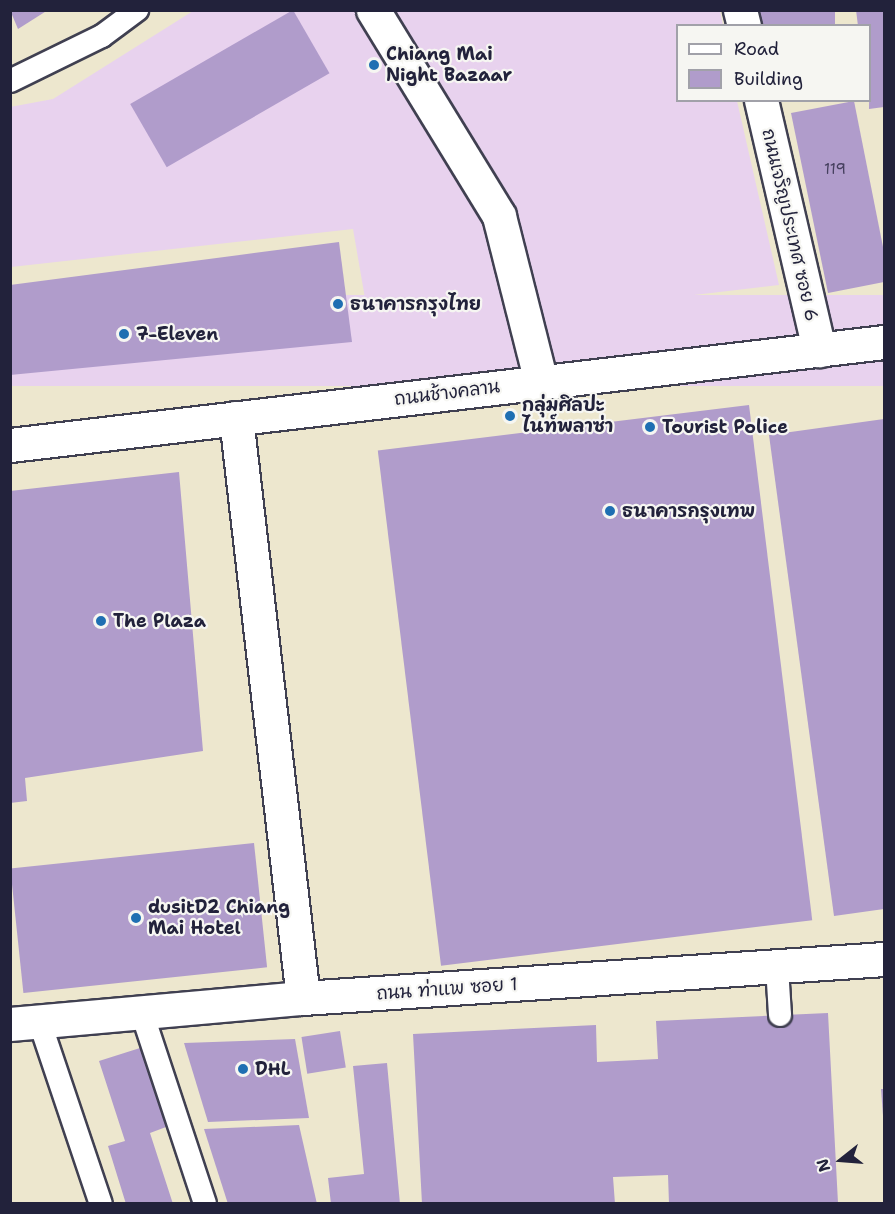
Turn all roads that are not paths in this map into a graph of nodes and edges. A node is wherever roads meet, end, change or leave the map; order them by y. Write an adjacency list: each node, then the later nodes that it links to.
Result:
1 (137, 10): 3 (lane)
2 (373, 10): 7 (street)
3 (10, 81)
4 (761, 102): 6 (street, ถนนเจริญประเทศ ซอย 6)
5 (885, 342): 6 (street, ถนนช้างคลาน)
6 (819, 350): 7 (street, ถนนช้างคลาน)
7 (541, 382): 8 (street, ถนนช้างคลาน)
8 (236, 418): 9 (street, ถนนช้างคลาน); 12 (street)
9 (10, 445)
10 (885, 959): 11 (street, ถนน ท่าแพ ซอย 1)
11 (777, 967): 12 (street, ถนน ท่าแพ ซอย 1); 14 (lane)
12 (303, 998): 13 (street, ถนน ท่าแพ ซอย 1)
13 (142, 1013): 15 (street, ถนน ท่าแพ ซอย 1); 17 (lane)
14 (780, 1015)
15 (25, 1023): 16 (lane)
16 (101, 1203)
17 (205, 1203)

